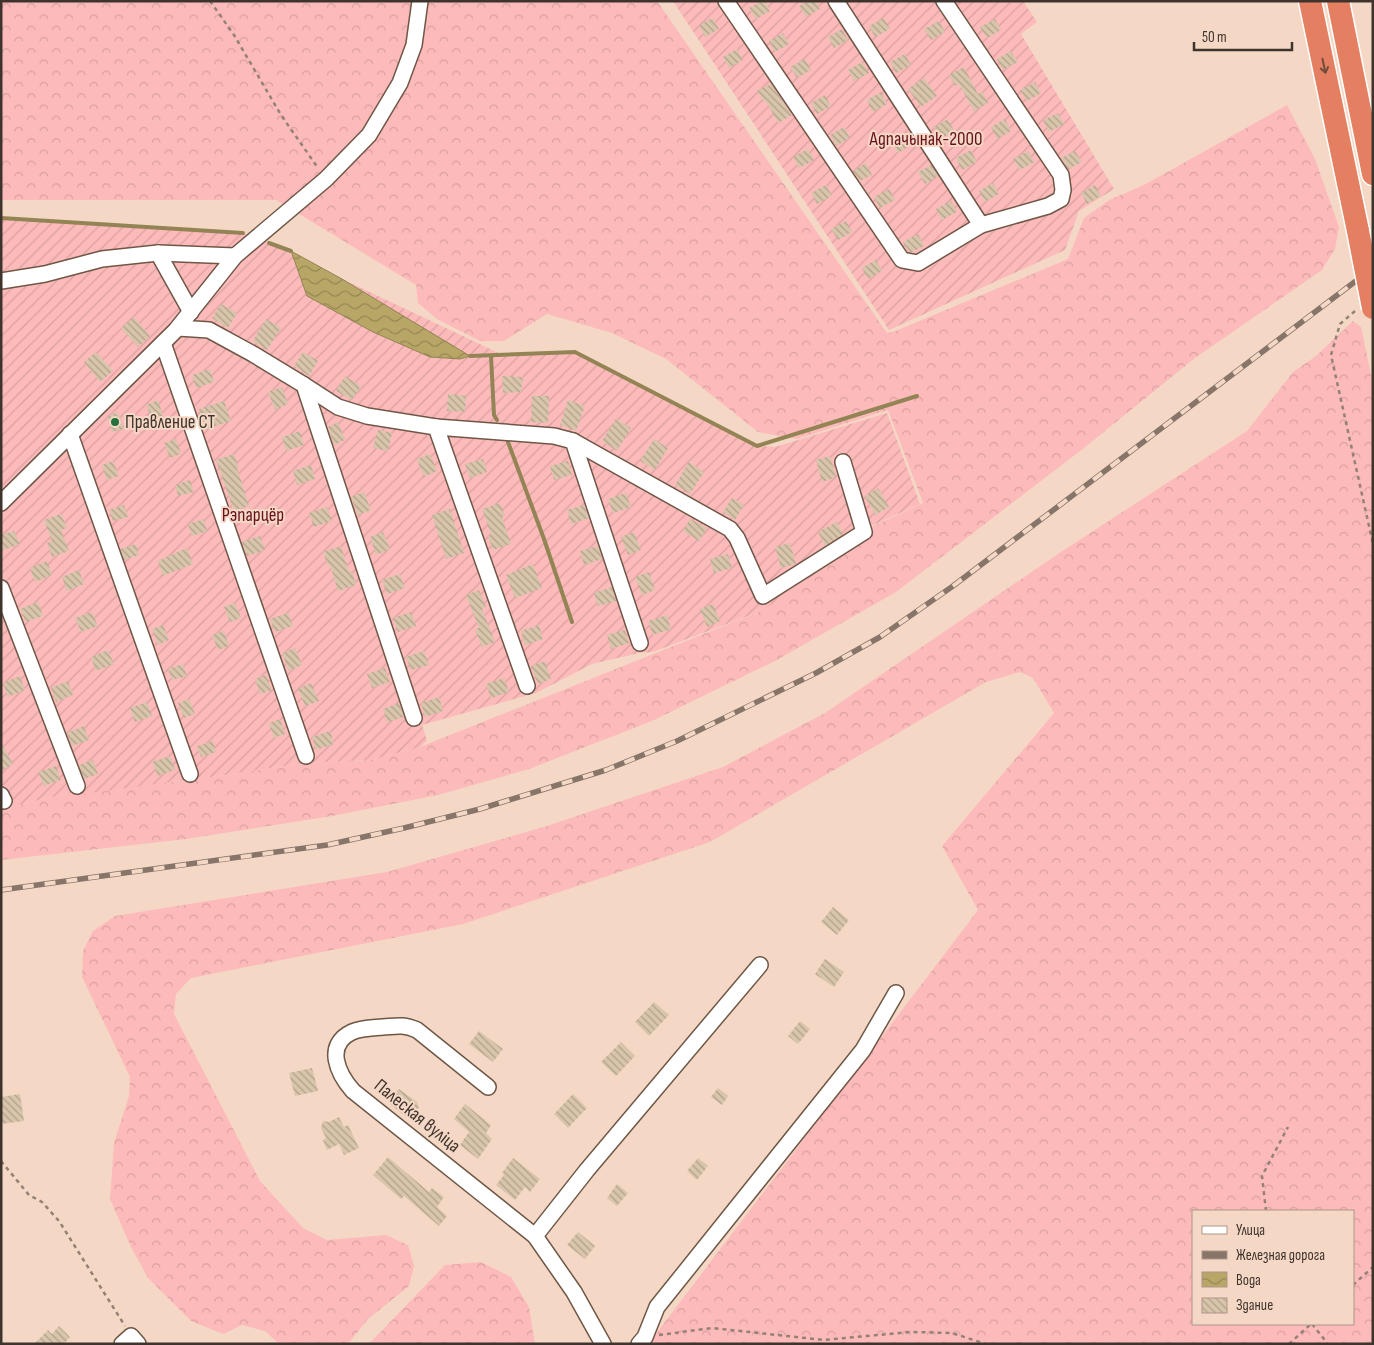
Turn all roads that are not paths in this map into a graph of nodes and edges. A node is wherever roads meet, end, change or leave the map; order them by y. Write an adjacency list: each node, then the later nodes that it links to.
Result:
1 (420, 1): 10 (street)
2 (726, 1): 8 (street)
3 (836, 1): 8 (street)
4 (944, 1): 8 (street)
5 (1310, 1): 12 (highway, one-way to 12, bridge)
6 (1338, 1): 7 (highway)
7 (1373, 174)
8 (981, 225)
9 (158, 253): 10 (street); 11 (street); 13 (street)
10 (235, 256): 13 (street)
11 (1, 281)
12 (1366, 307)
13 (191, 312): 14 (street)
14 (178, 328): 15 (street); 16 (street)
15 (163, 343): 18 (street); 26 (street)
16 (304, 385): 17 (street); 25 (street)
17 (436, 427): 19 (street); 24 (street)
18 (70, 434): 21 (street); 27 (street)
19 (573, 440): 20 (street); 23 (street)
20 (843, 462)
21 (1, 502)
22 (1, 588): 28 (street)
23 (640, 643)
24 (527, 686)
25 (414, 718)
26 (306, 756)
27 (190, 774)
28 (77, 786)
29 (760, 965): 32 (street)
30 (896, 993): 33 (street)
31 (488, 1087): 32 (street, Палеская вуліца)
32 (535, 1236): 34 (street, Палеская вуліца)
33 (642, 1340)
34 (603, 1344)

